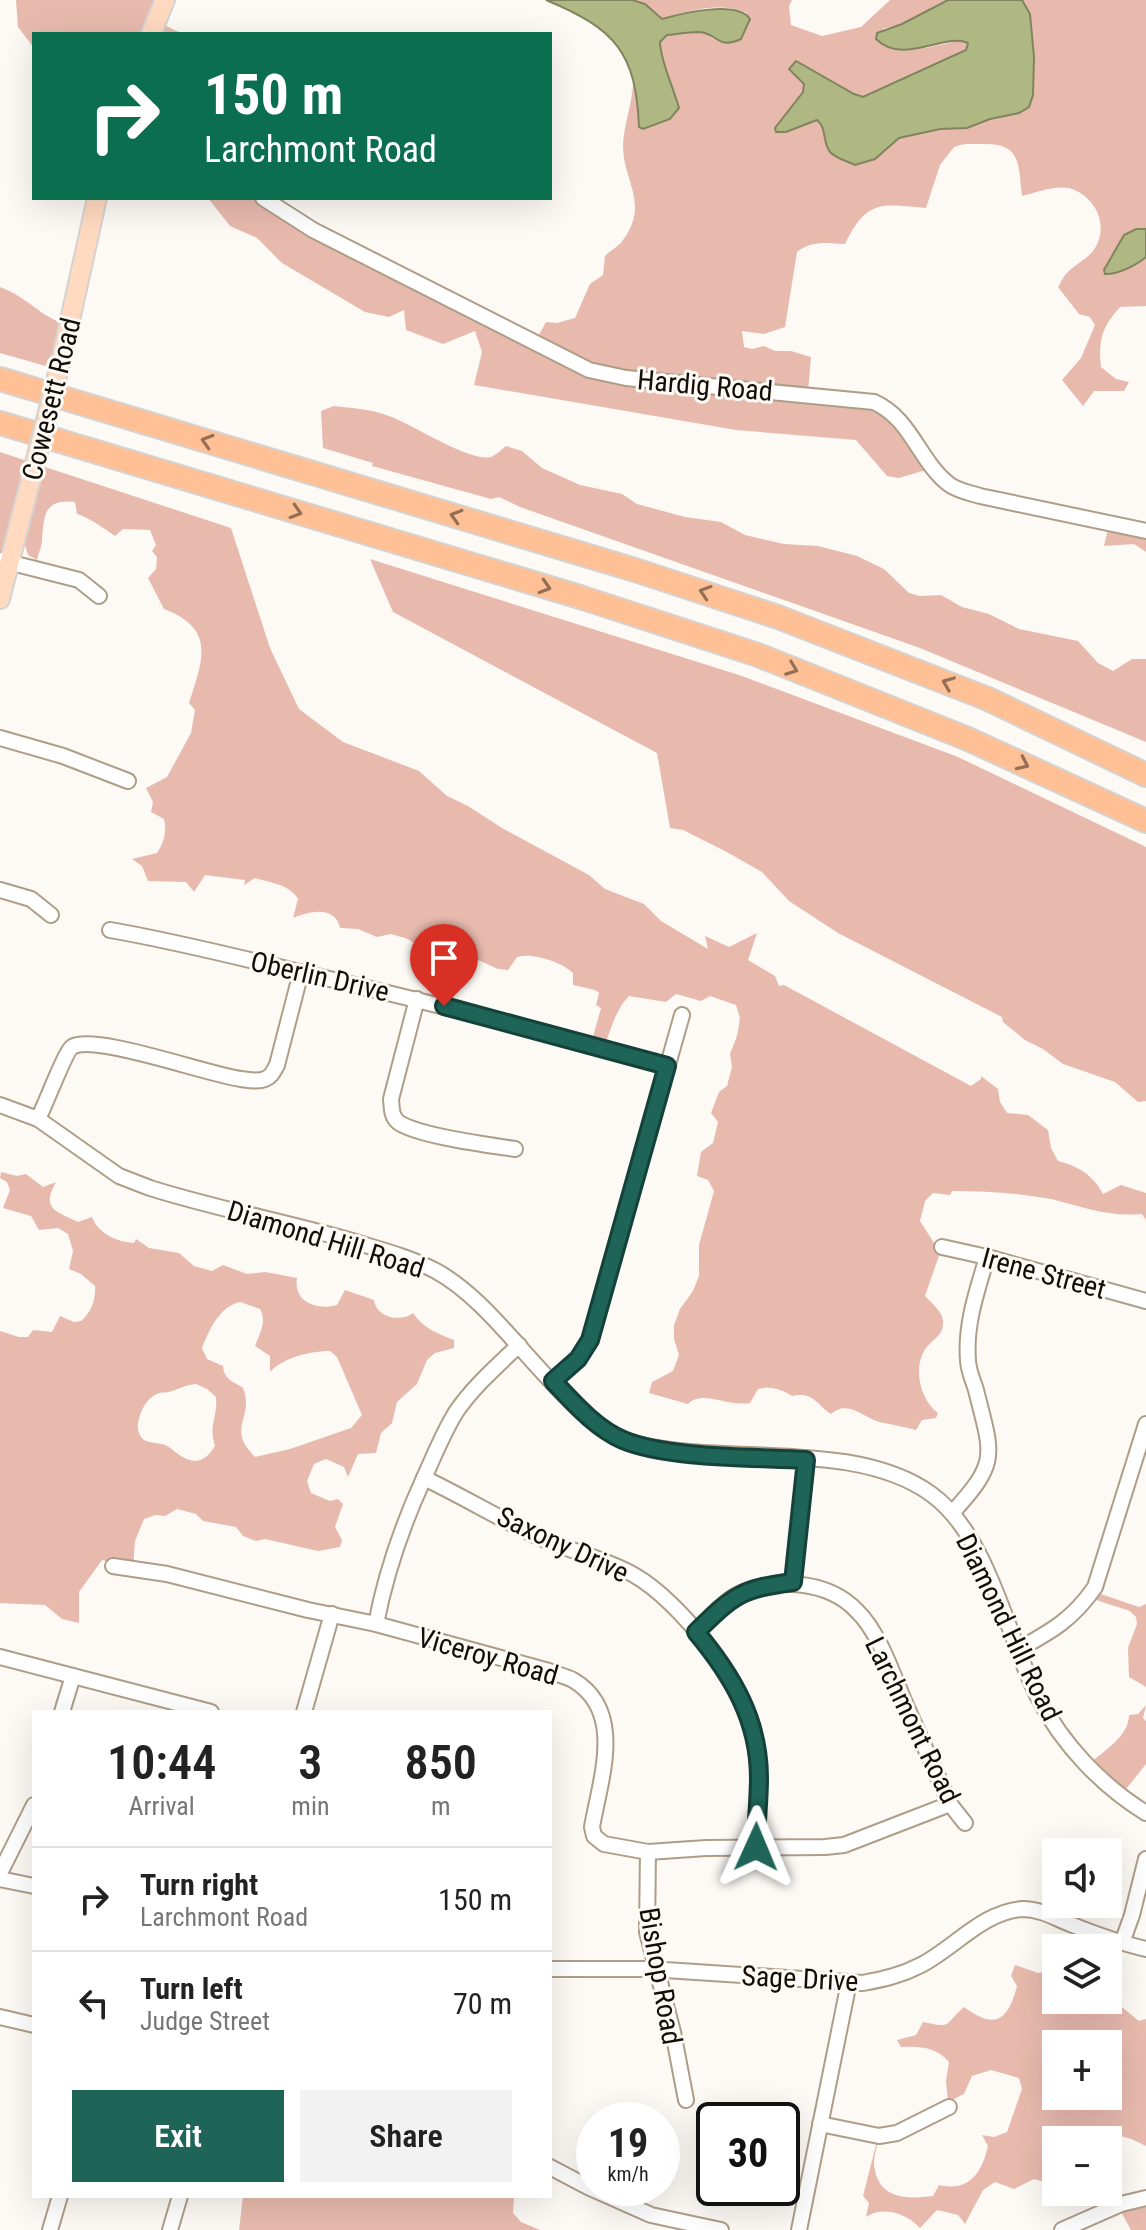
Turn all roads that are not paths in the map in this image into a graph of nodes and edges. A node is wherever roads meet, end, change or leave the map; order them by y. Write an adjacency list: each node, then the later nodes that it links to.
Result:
1 (165, 0): 2 (main road)
2 (152, 32)
3 (97, 200): 8 (main road, Cowesett Road, bridge)
4 (266, 200): 7 (street, Hardig Road)
5 (0, 379): 11 (highway, one-way to 5)
6 (0, 423): 16 (highway, one-way to 16)
7 (1146, 531)
8 (4, 561): 9 (street); 10 (main road, Cowesett Road)
9 (99, 596)
10 (0, 599)
11 (988, 699): 13 (highway); 14 (highway)
12 (0, 738): 15 (street)
13 (1146, 758)
14 (1146, 775)
15 (128, 781)
16 (1146, 821)
17 (0, 890): 18 (street)
18 (51, 915)
19 (110, 930): 20 (street, Oberlin Drive)
20 (301, 972): 21 (street, Oberlin Drive); 25 (street)
21 (417, 999): 23 (street, Oberlin Drive); 26 (street)
22 (682, 1015): 23 (street)
23 (667, 1066): 31 (street)
24 (0, 1105): 25 (street, Diamond Hill Road)
25 (38, 1119): 30 (street, Diamond Hill Road)
26 (515, 1149)
27 (942, 1247): 28 (street, Irene Street)
28 (987, 1257): 29 (street, Irene Street); 35 (street)
29 (1146, 1301)
30 (519, 1345): 31 (street, Diamond Hill Road); 34 (street)
31 (553, 1381): 33 (street, Diamond Hill Road)
32 (1146, 1424): 41 (street)
33 (806, 1460): 35 (street, Diamond Hill Road); 37 (street)
34 (424, 1478): 39 (street); 40 (street, Saxony Drive)
35 (952, 1513): 41 (street, Diamond Hill Road)
36 (113, 1566): 38 (street, Viceroy Road)
37 (793, 1582): 40 (street, Larchmont Road); 47 (street, Larchmont Road)
38 (332, 1614): 39 (street, Viceroy Road); 46 (street)
39 (376, 1624): 52 (street, Viceroy Road)
40 (696, 1632): 51 (street, Saxony Drive)
41 (1019, 1649): 49 (street, Diamond Hill Road)
42 (0, 1657): 43 (street)
43 (73, 1676): 44 (street); 45 (street)
44 (63, 1710)
45 (203, 1710)
46 (305, 1710)
47 (950, 1804): 50 (street, Larchmont Road); 51 (street, Viceroy Road)
48 (32, 1809): 54 (street)
49 (1146, 1813)
50 (965, 1823)
51 (756, 1847): 52 (street, Viceroy Road)
52 (648, 1852): 60 (street, Bishop Road)
53 (1146, 1859): 57 (street)
54 (0, 1876): 55 (street)
55 (32, 1885)
56 (1098, 1934): 61 (street, Sage Drive)
57 (1122, 1943): 58 (street)
58 (1146, 1949)
59 (552, 1969): 60 (street, Sage Drive)
60 (657, 1971): 61 (street, Sage Drive); 64 (street, Bishop Road)
61 (849, 1982): 66 (street)
62 (0, 2017): 63 (street)
63 (32, 2025)
64 (686, 2100)
65 (949, 2107): 66 (street)
66 (820, 2124): 74 (street)
67 (552, 2168): 73 (street)
68 (59, 2198): 71 (street)
69 (179, 2198): 72 (street)
70 (1146, 2198): 75 (street)
71 (50, 2230)
72 (170, 2230)
73 (721, 2230)
74 (799, 2230)
75 (1062, 2230)

